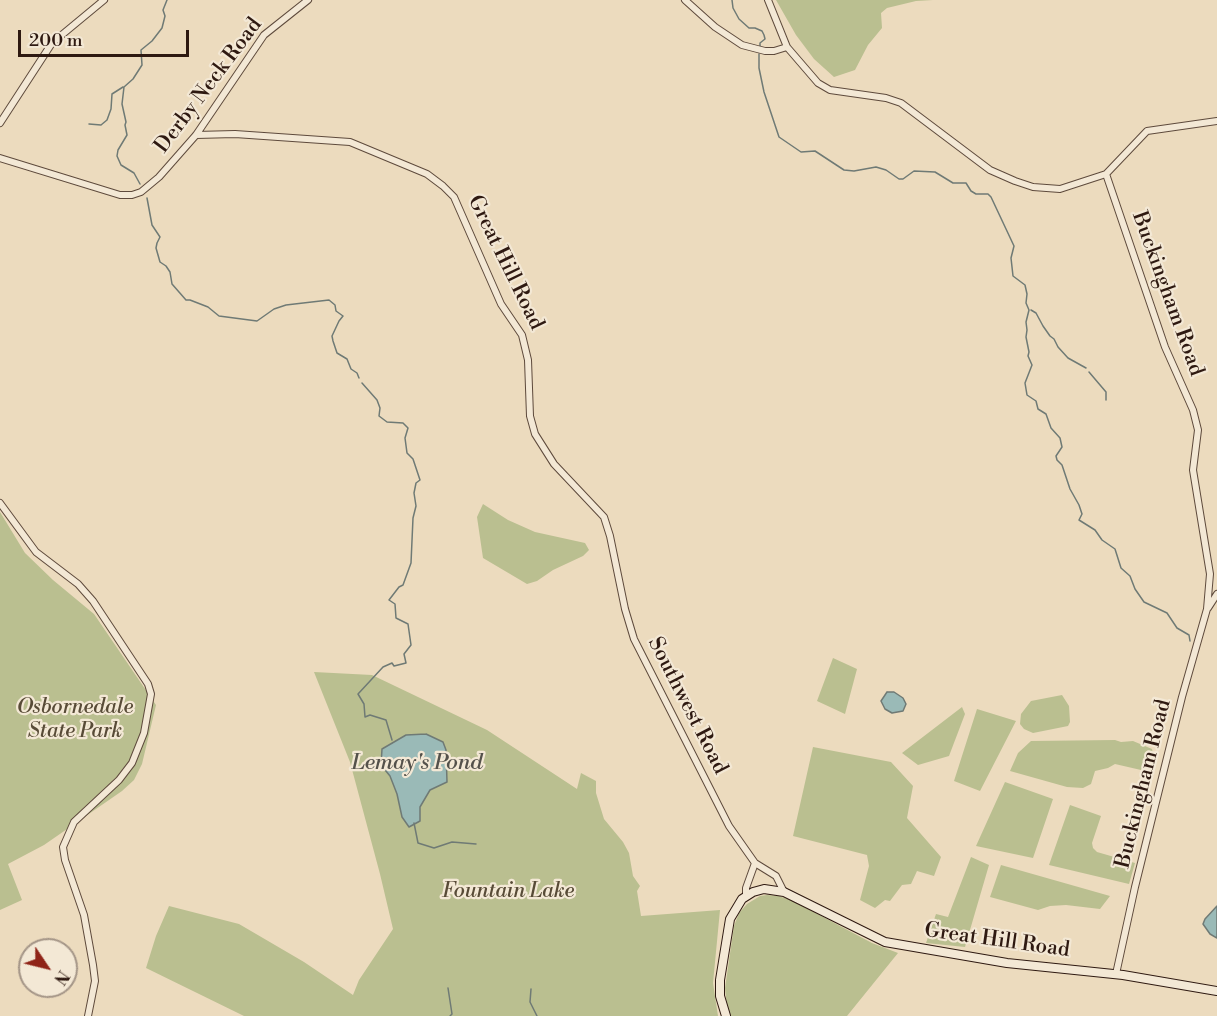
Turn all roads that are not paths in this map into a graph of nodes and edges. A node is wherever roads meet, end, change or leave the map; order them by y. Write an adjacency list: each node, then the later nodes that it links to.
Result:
1 (104, 0): 7 (street)
2 (308, 0): 8 (street, Derby Neck Road)
3 (685, 0): 5 (street)
4 (768, 0): 5 (street)
5 (787, 47): 10 (street)
6 (1217, 121): 10 (street)
7 (0, 123)
8 (196, 135): 9 (street, Derby Neck Road); 12 (street, Great Hill Road)
9 (0, 158)
10 (1106, 174): 13 (street, Buckingham Road)
11 (0, 502): 22 (street)
12 (614, 555): 17 (street, Southwest Road)
13 (1210, 574): 14 (street); 16 (street, Buckingham Road)
14 (1217, 579)
15 (1217, 594): 16 (street)
16 (1207, 609): 20 (street, Buckingham Road)
17 (755, 863): 18 (street, Southwest Road); 19 (street)
18 (784, 892): 19 (main road); 20 (main road, Great Hill Road)
19 (746, 895): 23 (main road)
20 (1116, 975): 21 (main road, Great Hill Road)
21 (1217, 991)
22 (88, 1016)
23 (726, 1016)

